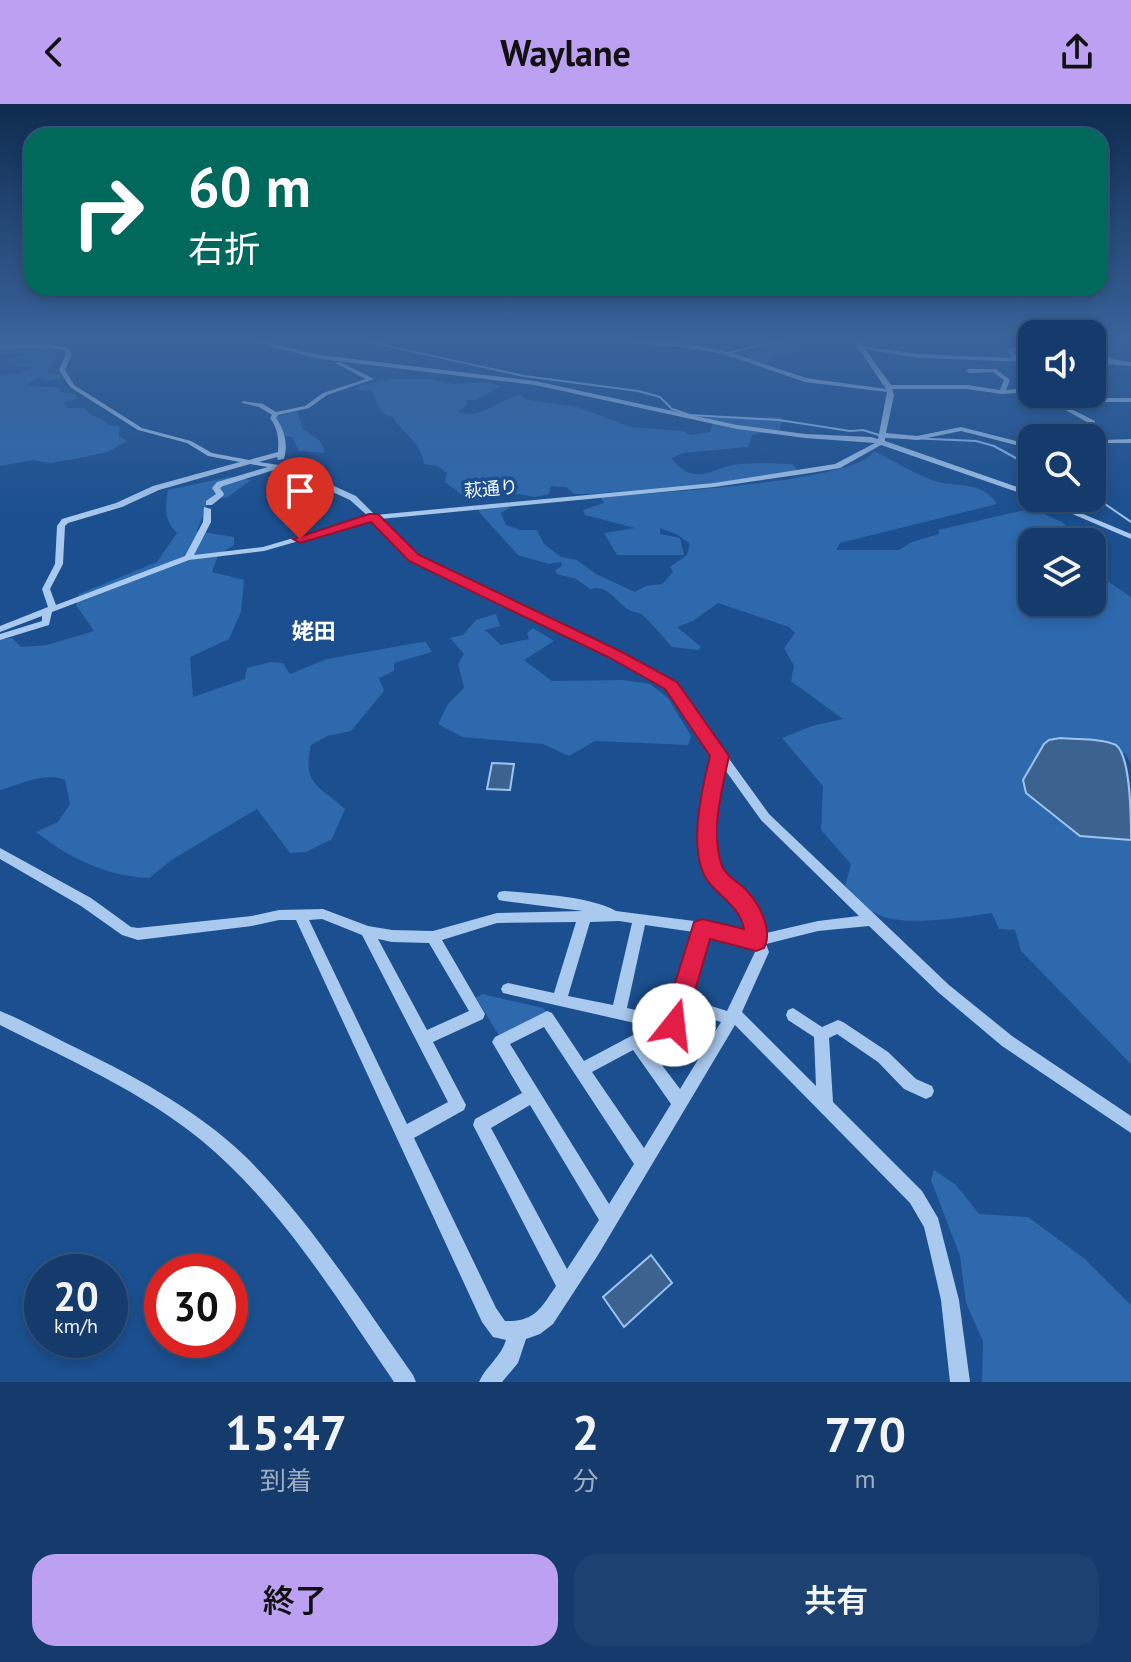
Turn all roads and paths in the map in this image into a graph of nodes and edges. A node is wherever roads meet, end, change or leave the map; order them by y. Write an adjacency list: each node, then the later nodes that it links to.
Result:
1 (92, 399): 14 (street)
2 (319, 399): 7 (street)
3 (607, 399): 9 (street)
4 (888, 399): 9 (street)
5 (244, 402): 7 (street)
6 (1131, 402): 8 (street)
7 (275, 414): 13 (street)
8 (1085, 424)
9 (882, 438): 12 (street); 17 (street); 19 (street, 萩通り)
10 (1131, 441): 11 (street)
11 (1106, 442)
12 (1018, 443)
13 (278, 455): 14 (street); 16 (street)
14 (247, 462): 15 (street); 22 (street)
15 (278, 467): 16 (street); 21 (street)
16 (289, 469): 19 (street)
17 (1018, 490)
18 (1072, 512): 20 (street)
19 (374, 517): 21 (street, 萩通り); 25 (street)
20 (1131, 537)
21 (188, 558): 22 (street, 萩通り)
22 (51, 609): 23 (street, 萩通り); 24 (street)
23 (0, 629)
24 (0, 637)
25 (720, 756): 32 (street); 36 (street)
26 (0, 853): 28 (street)
27 (504, 896): 29 (street)
28 (301, 916): 34 (street); 52 (street)
29 (619, 916): 30 (street); 31 (street)
30 (584, 918): 35 (street); 38 (street)
31 (640, 918): 33 (street); 40 (street)
32 (872, 920): 36 (street); 51 (street)
33 (702, 928): 36 (street); 39 (street)
34 (367, 931): 35 (street); 45 (street)
35 (439, 936): 45 (street)
36 (756, 941): 42 (street)
37 (508, 989): 38 (street)
38 (559, 1000): 40 (street)
39 (681, 1003): 40 (street); 42 (street)
40 (619, 1012)
41 (793, 1015): 44 (street)
42 (732, 1017): 49 (street); 50 (street)
43 (0, 1018): 57 (street)
44 (821, 1034): 47 (street); 50 (street)
45 (424, 1039): 52 (street)
46 (582, 1070): 48 (street); 49 (street); 53 (street)
47 (926, 1091)
48 (533, 1095): 54 (street); 55 (street)
49 (680, 1103): 53 (street)
50 (825, 1103): 59 (street)
51 (1131, 1125)
52 (404, 1134): 56 (street)
53 (643, 1162): 54 (street)
54 (609, 1220): 55 (street)
55 (566, 1286): 56 (street)
56 (519, 1331): 58 (street)
57 (406, 1382)
58 (489, 1382)
59 (960, 1382)

